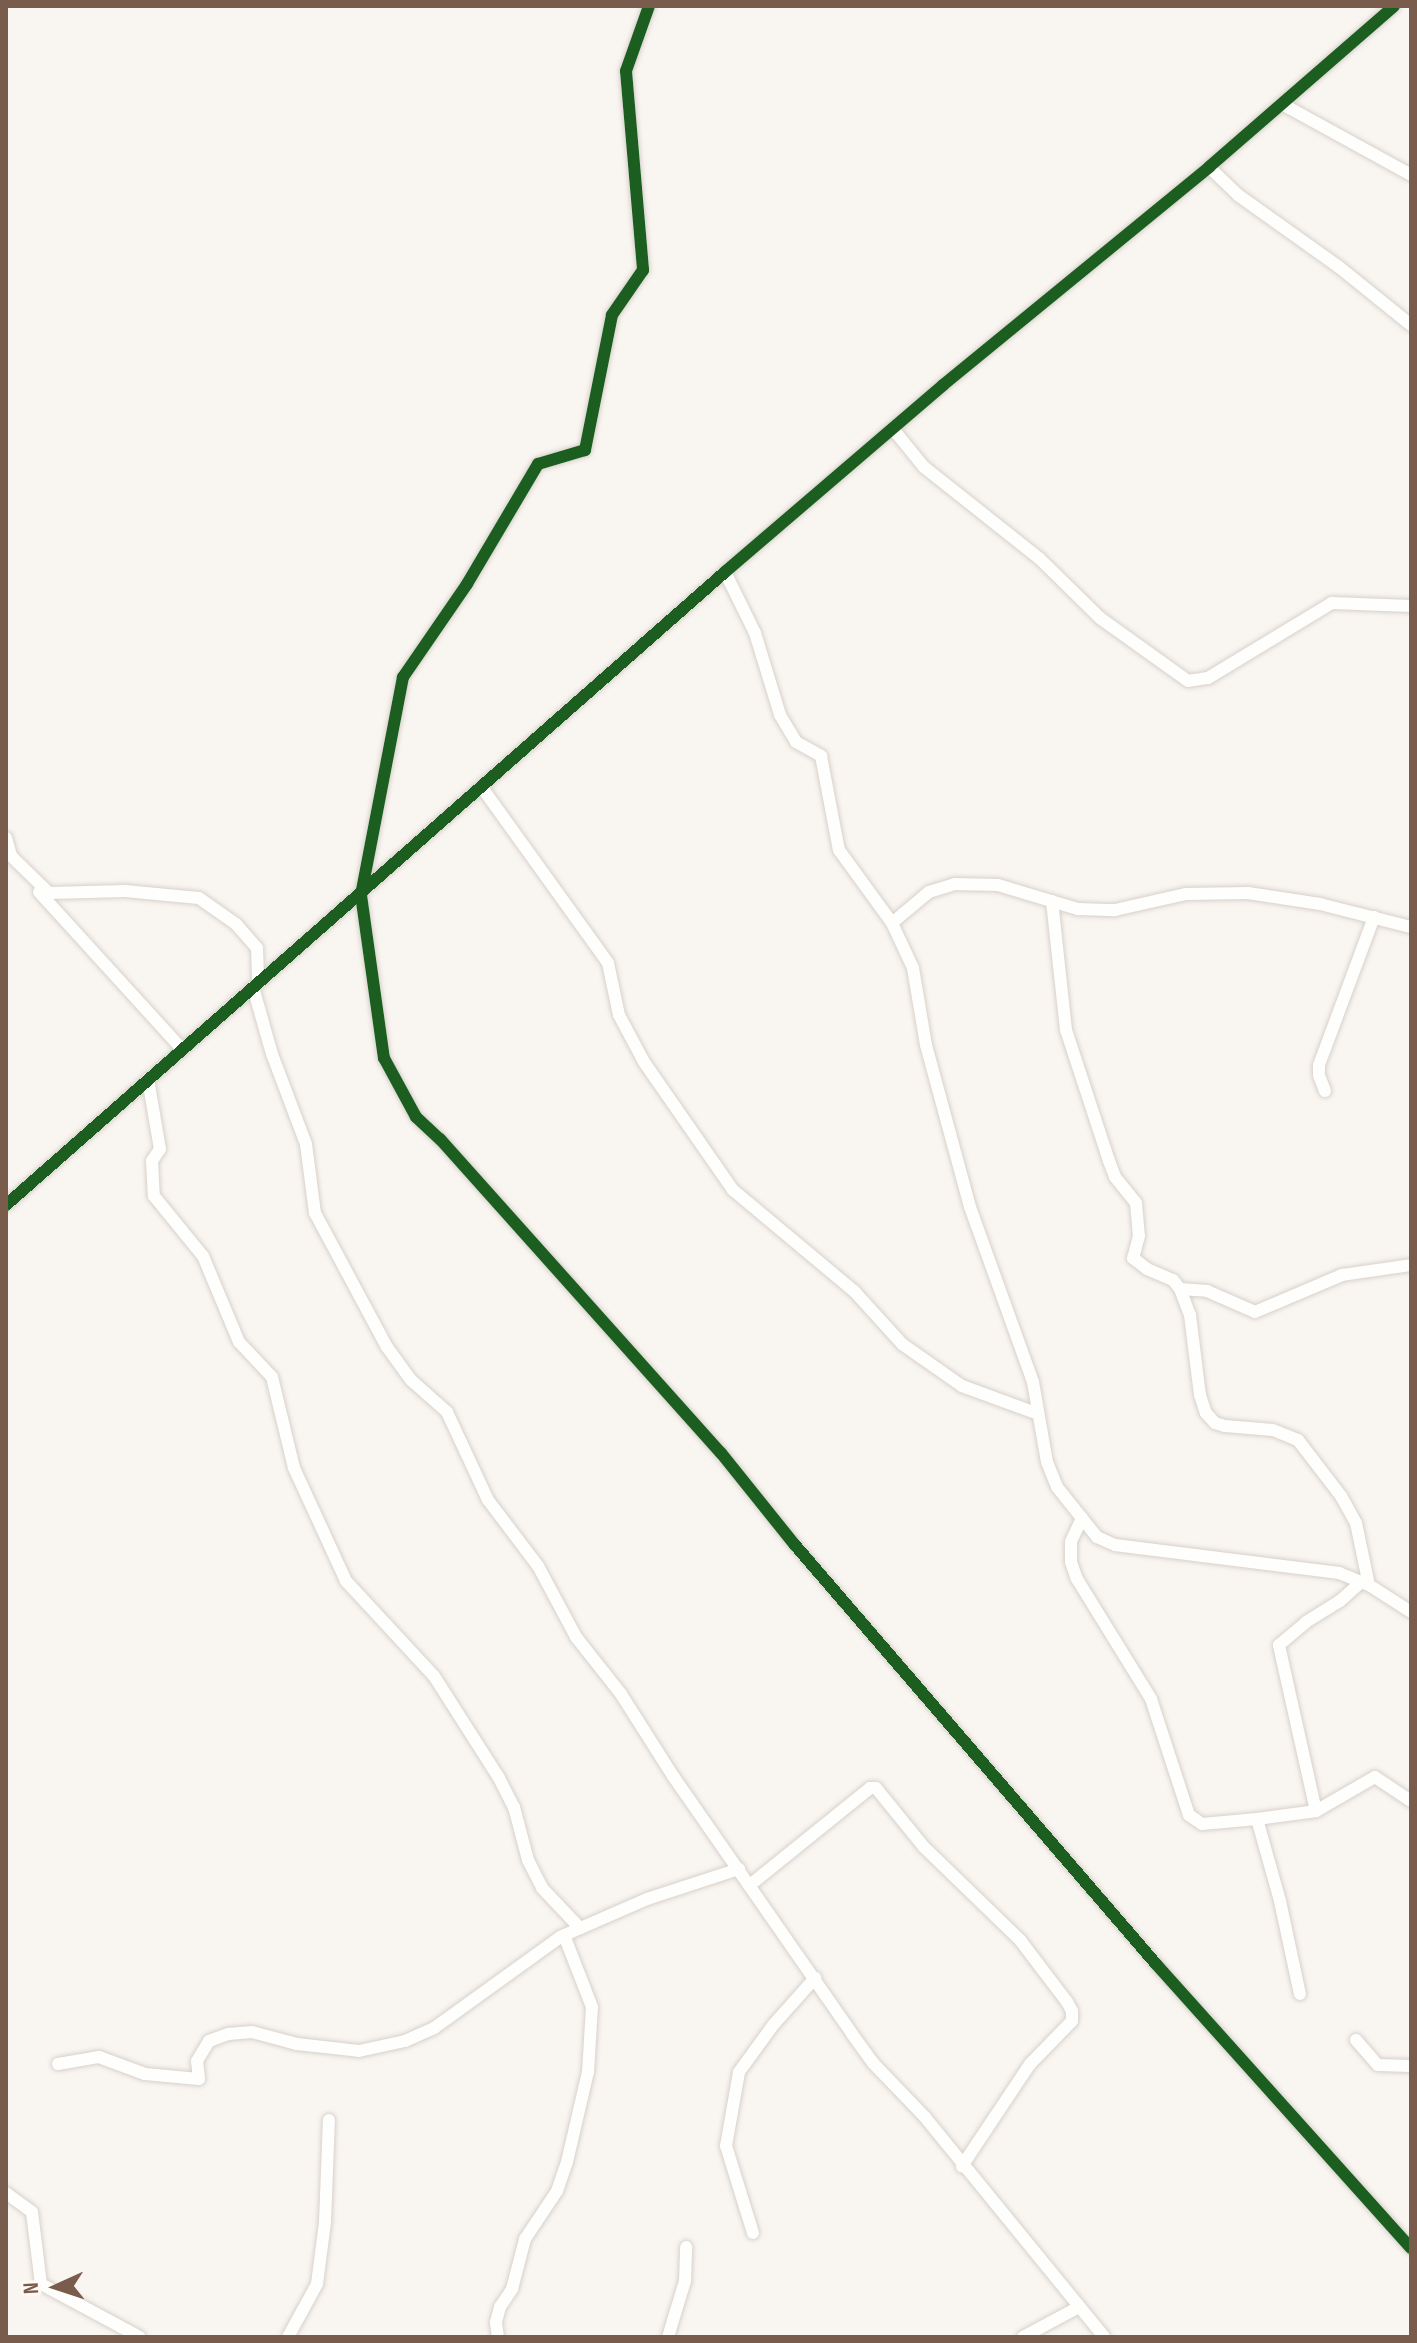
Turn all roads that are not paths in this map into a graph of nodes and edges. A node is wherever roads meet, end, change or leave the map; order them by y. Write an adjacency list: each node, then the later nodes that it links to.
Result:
1 (649, 6): 13 (street)
2 (1394, 6): 3 (street)
3 (1282, 104): 4 (street); 5 (street)
4 (1209, 167): 6 (street); 7 (street)
5 (1411, 175)
6 (1411, 325)
7 (893, 429): 8 (street); 9 (street)
8 (725, 572): 10 (street); 16 (street)
9 (1411, 606)
10 (483, 789): 13 (street); 25 (street)
11 (6, 838): 18 (street)
12 (6, 856): 19 (street)
13 (361, 895): 18 (street); 46 (street)
14 (1052, 901): 15 (street); 16 (street); 24 (street)
15 (1374, 917): 17 (street); 21 (street)
16 (892, 923): 25 (street)
17 (1411, 927)
18 (256, 984): 19 (street); 32 (street)
19 (182, 1049): 20 (street)
20 (148, 1079): 22 (street); 34 (street)
21 (1325, 1091)
22 (6, 1205)
23 (1411, 1265): 24 (street)
24 (1180, 1289): 27 (street)
25 (1038, 1414): 26 (street)
26 (1082, 1518): 27 (street); 31 (street)
27 (1365, 1584): 28 (street); 30 (street)
28 (1411, 1612)
29 (1411, 1801): 30 (street)
30 (1316, 1811): 31 (street)
31 (1257, 1819): 37 (street)
32 (739, 1869): 33 (street); 34 (street)
33 (750, 1885): 36 (street); 42 (street)
34 (580, 1928): 35 (street)
35 (564, 1935): 39 (street); 50 (street)
36 (815, 1978): 42 (street); 44 (street)
37 (1300, 1994)
38 (1356, 2040): 40 (street)
39 (58, 2064)
40 (1411, 2066)
41 (329, 2120): 49 (street)
42 (962, 2166): 47 (street)
43 (6, 2193): 48 (street)
44 (753, 2233)
45 (686, 2247): 51 (street)
46 (1411, 2248)
47 (1079, 2307): 52 (street); 53 (street)
48 (140, 2337)
49 (288, 2337)
50 (498, 2337)
51 (668, 2337)
52 (1023, 2337)
53 (1104, 2337)

